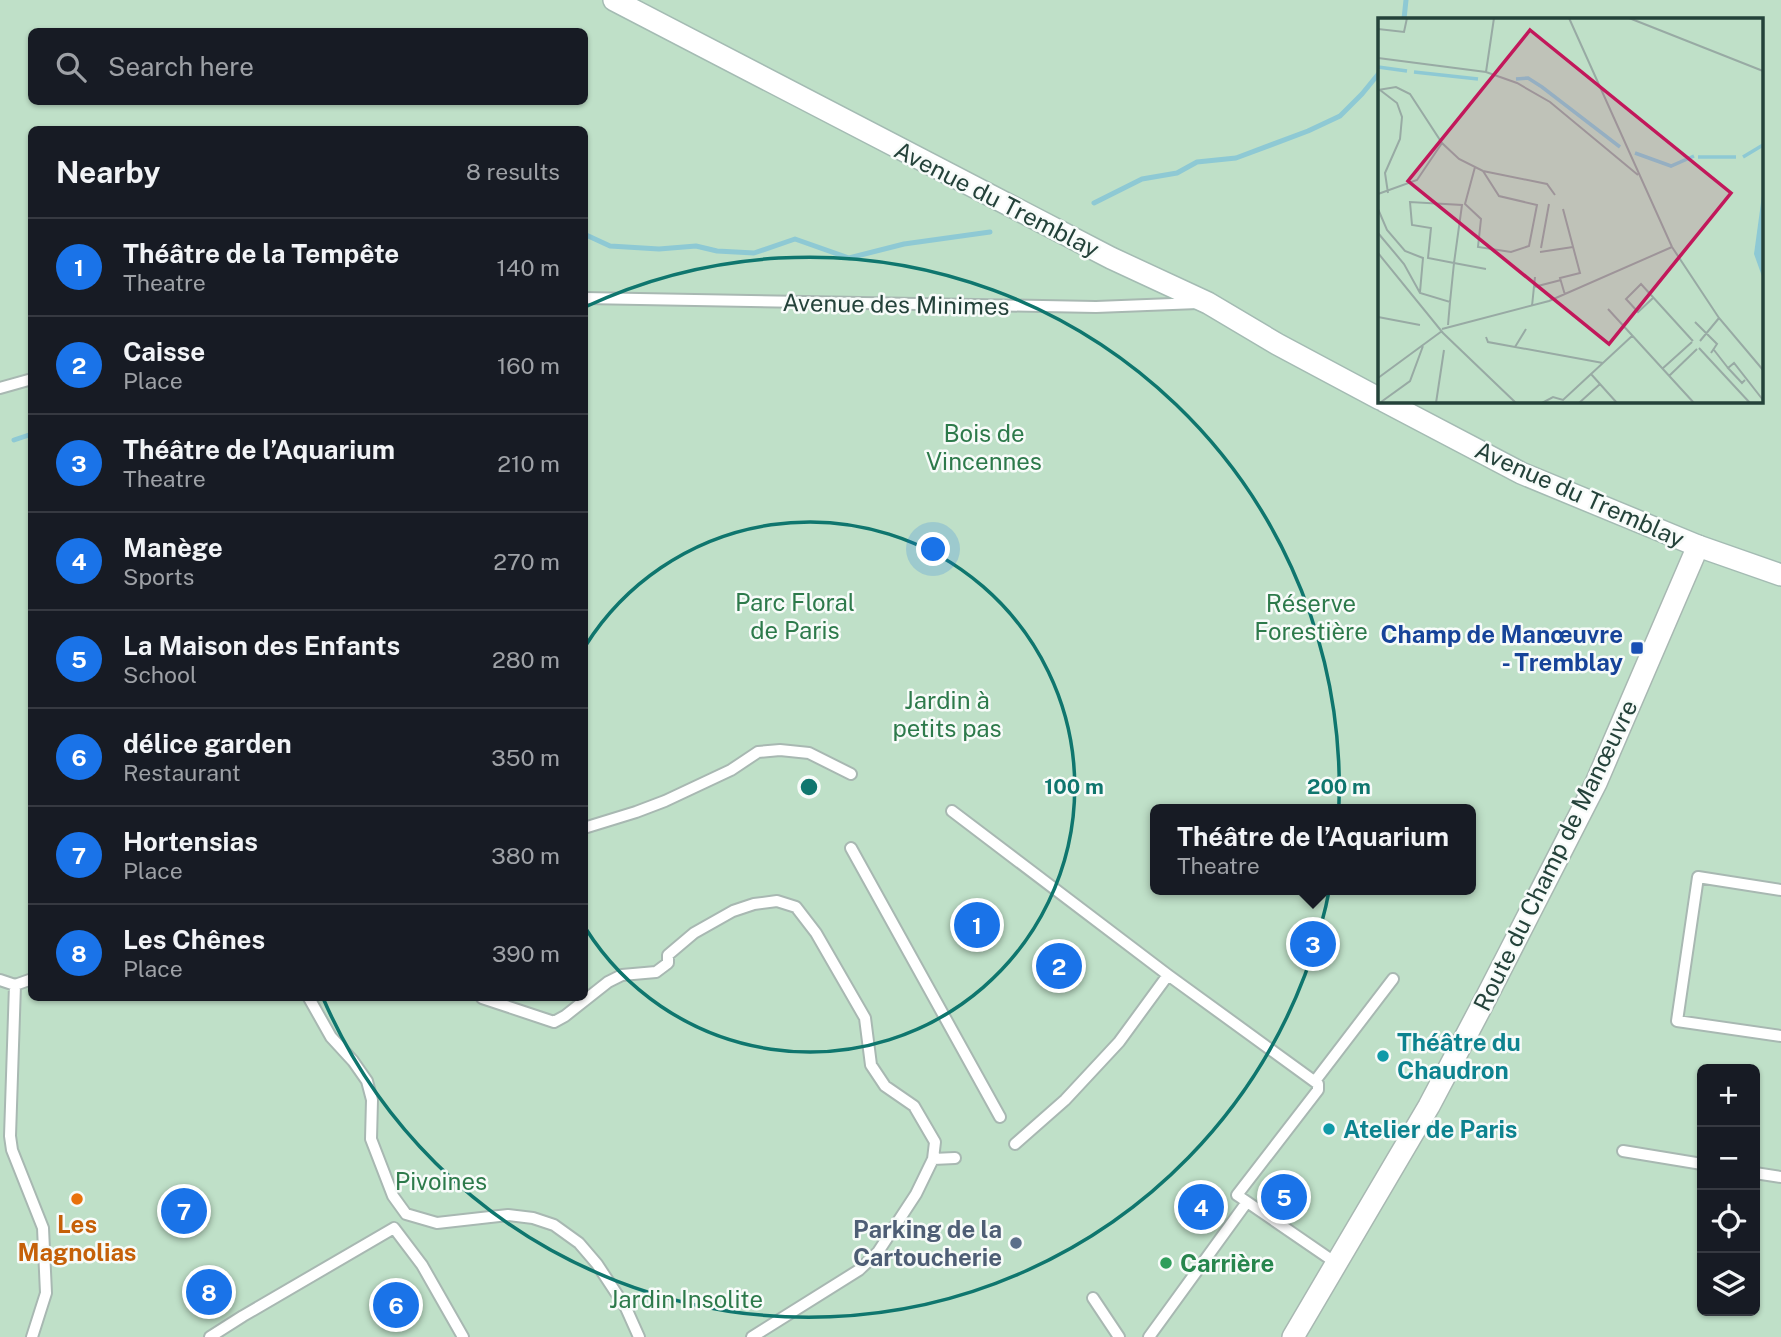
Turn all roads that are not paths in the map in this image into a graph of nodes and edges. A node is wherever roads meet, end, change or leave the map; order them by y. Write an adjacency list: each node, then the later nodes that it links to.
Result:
1 (614, 0): 3 (main road, Avenue du Tremblay)
2 (588, 298): 3 (lane, Avenue des Minimes)
3 (1208, 303): 6 (main road, Avenue du Tremblay)
4 (28, 380): 5 (lane)
5 (0, 388)
6 (1378, 398)
7 (1386, 402): 8 (main road, Avenue du Tremblay)
8 (1698, 546): 9 (main road, Avenue du Tremblay); 35 (main road, Route du Champ de Manœuvre)
9 (1781, 575)
10 (852, 774): 12 (lane)
11 (952, 811): 15 (lane)
12 (588, 827)
13 (851, 848): 26 (lane)
14 (1781, 890): 24 (lane)
15 (1168, 975): 25 (lane); 27 (lane)
16 (1393, 979): 25 (lane)
17 (0, 980): 19 (lane)
18 (28, 980): 19 (lane)
19 (15, 985): 37 (lane)
20 (588, 998): 30 (lane)
21 (311, 1001): 40 (lane)
22 (491, 1001): 23 (lane)
23 (584, 1001)
24 (1781, 1036)
25 (1315, 1082): 34 (lane)
26 (1000, 1117)
27 (1015, 1144)
28 (1623, 1151): 31 (lane)
29 (955, 1158): 30 (lane)
30 (933, 1159): 41 (lane)
31 (1697, 1163)
32 (1760, 1174): 33 (lane)
33 (1781, 1177)
34 (1247, 1202): 35 (lane); 43 (lane)
35 (1336, 1263): 44 (main road, Route du Champ de Manœuvre)
36 (1093, 1298): 42 (lane)
37 (32, 1337)
38 (211, 1337): 39 (lane)
39 (463, 1337)
40 (639, 1337)
41 (751, 1337)
42 (1119, 1337)
43 (1149, 1337)
44 (1293, 1337)

